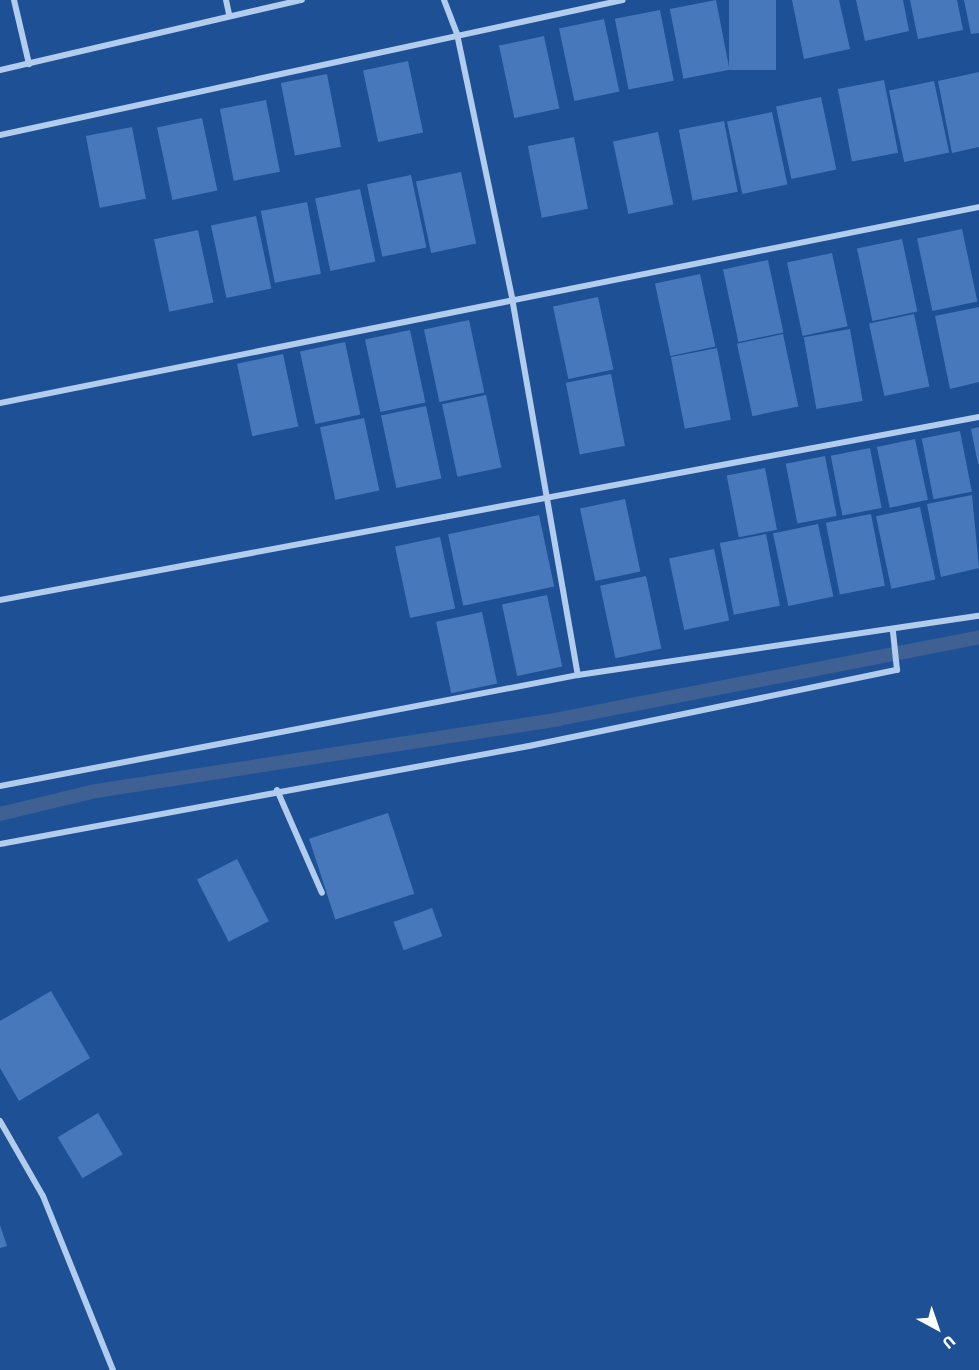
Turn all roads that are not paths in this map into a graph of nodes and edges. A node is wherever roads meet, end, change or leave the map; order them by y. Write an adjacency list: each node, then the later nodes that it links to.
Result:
1 (14, 0): 8 (street)
2 (226, 0): 6 (street)
3 (302, 0): 6 (street)
4 (444, 0): 7 (street)
5 (623, 0): 7 (street)
6 (229, 15): 8 (street)
7 (457, 34): 10 (street); 12 (street)
8 (29, 64): 9 (street)
9 (0, 70)
10 (0, 135)
11 (979, 207): 12 (street)
12 (512, 298): 13 (street); 15 (street)
13 (0, 403)
14 (979, 417): 15 (street)
15 (545, 498): 16 (street); 19 (street)
16 (0, 600)
17 (979, 616): 18 (street)
18 (894, 634): 19 (street); 21 (street)
19 (578, 675): 20 (street)
20 (0, 786)
21 (277, 790): 22 (street); 23 (street)
22 (0, 844)
23 (322, 893)
24 (0, 1121): 25 (street)
25 (113, 1370)

